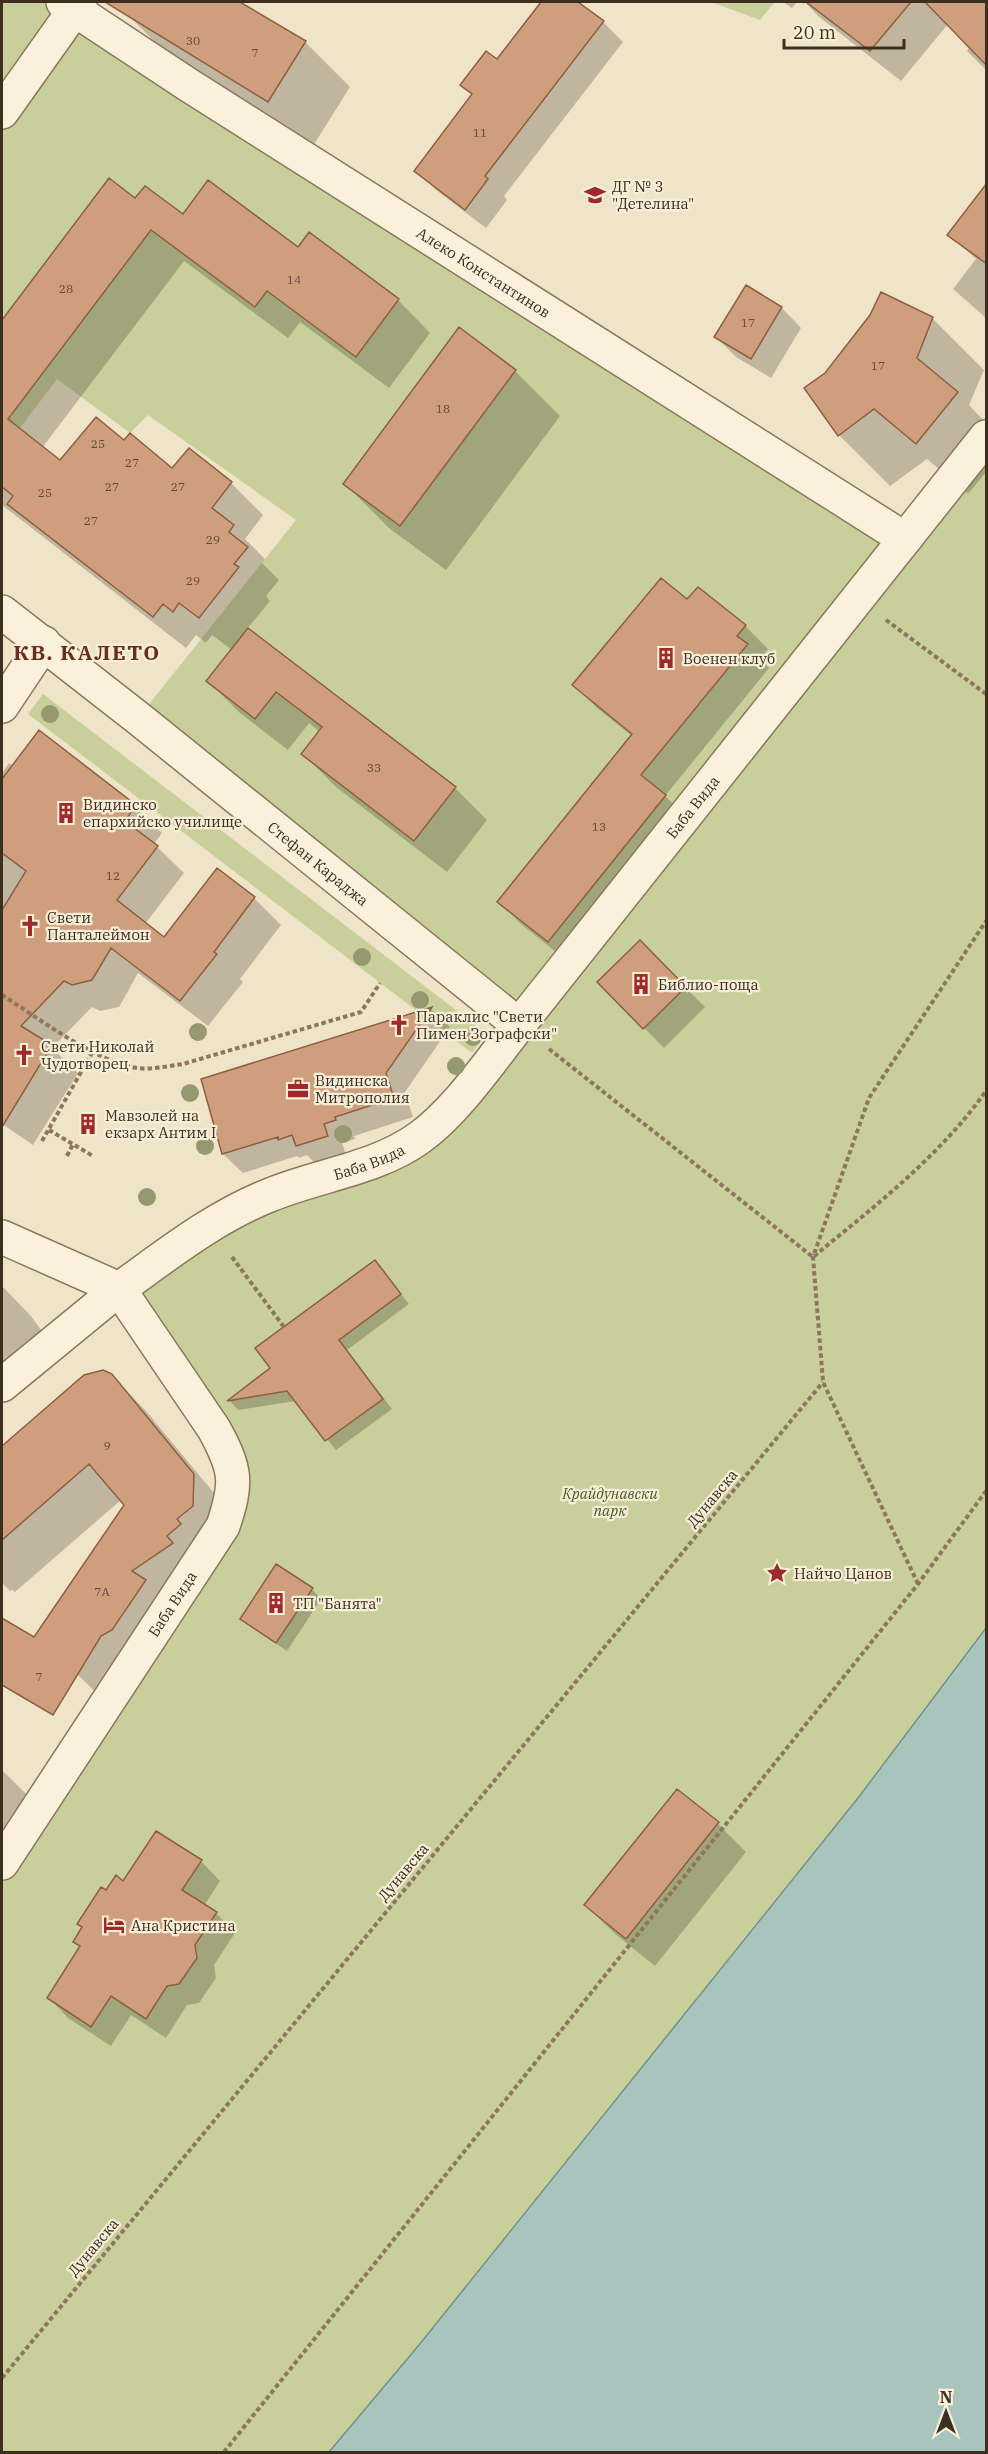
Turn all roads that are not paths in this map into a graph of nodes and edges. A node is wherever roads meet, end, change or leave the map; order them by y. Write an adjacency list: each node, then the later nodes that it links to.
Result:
1 (73, 4): 2 (street); 4 (street, Алеко Константинов)
2 (2, 112)
3 (987, 437): 4 (street, Баба Вида)
4 (905, 539): 8 (street, Баба Вида)
5 (2, 612): 6 (street, Стефан Караджа)
6 (44, 643): 7 (street); 8 (street, Стефан Караджа)
7 (2, 706)
8 (519, 1025): 10 (street, Баба Вида)
9 (2, 1237): 10 (street)
10 (119, 1289): 11 (street); 12 (street, Баба Вида)
11 (2, 1385)
12 (2, 1863)

